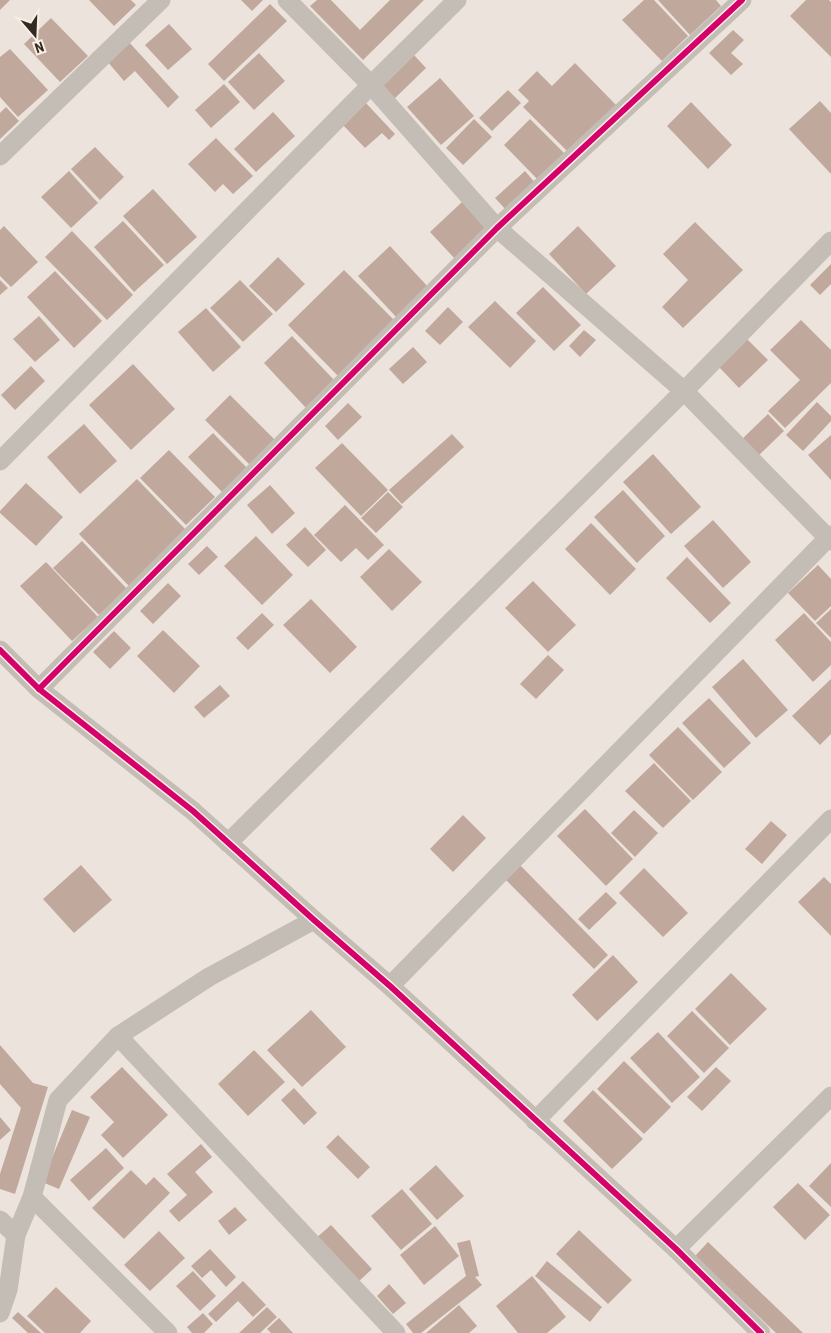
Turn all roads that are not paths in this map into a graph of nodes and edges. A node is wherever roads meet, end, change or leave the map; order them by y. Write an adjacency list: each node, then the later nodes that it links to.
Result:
1 (161, 0): 6 (street)
2 (287, 0): 5 (street)
3 (457, 0): 5 (street)
4 (742, 0): 7 (street)
5 (371, 85): 7 (street); 10 (street)
6 (0, 156)
7 (497, 228): 9 (street); 13 (street)
8 (831, 241): 9 (street)
9 (684, 391): 11 (street); 15 (street)
10 (0, 461)
11 (830, 538): 17 (street)
12 (0, 650): 13 (street)
13 (39, 689): 15 (street)
14 (831, 819): 20 (street)
15 (228, 843): 16 (street)
16 (314, 920): 17 (street); 18 (street)
17 (390, 986): 20 (street)
18 (118, 1036): 21 (street); 27 (street)
19 (831, 1096): 24 (street)
20 (535, 1120): 24 (street)
21 (32, 1197): 23 (street); 26 (street)
22 (0, 1220): 23 (street)
23 (16, 1235): 25 (street)
24 (676, 1249): 28 (street)
25 (0, 1313)
26 (168, 1333)
27 (396, 1333)
28 (761, 1333)

